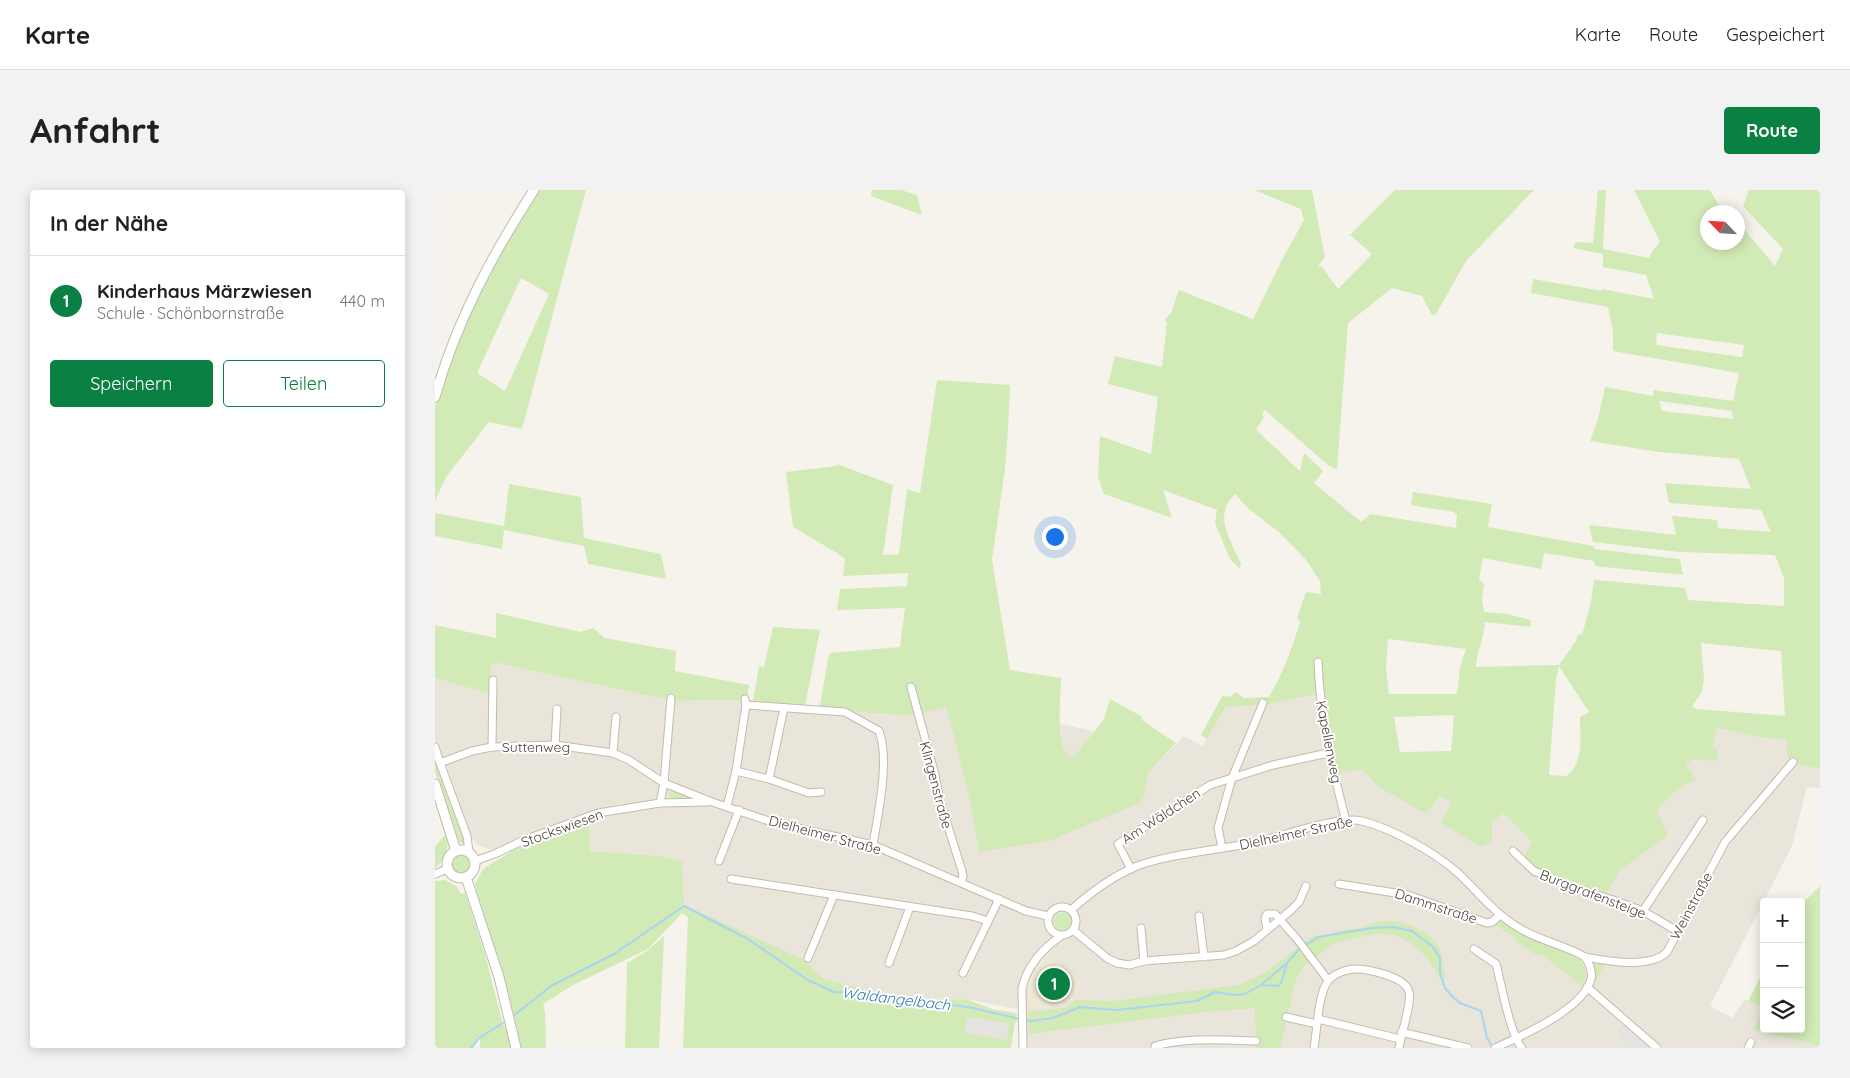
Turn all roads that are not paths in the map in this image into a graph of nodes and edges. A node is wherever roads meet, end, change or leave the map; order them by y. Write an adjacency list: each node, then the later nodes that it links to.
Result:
1 (534, 190): 2 (street)
2 (435, 397)
3 (1318, 662): 15 (street, Kapellenweg)
4 (493, 680): 13 (street)
5 (911, 687): 42 (street, Klingenstraße)
6 (671, 698): 21 (street)
7 (1263, 703): 19 (street)
8 (783, 708): 18 (street); 20 (street); 30 (street)
9 (557, 709): 11 (street)
10 (616, 717): 14 (street)
11 (555, 745): 13 (street, Suttenweg); 14 (street, Suttenweg)
12 (435, 747): 17 (street)
13 (492, 747): 17 (street, Suttenweg)
14 (613, 754): 21 (street, Suttenweg)
15 (1328, 754): 19 (street); 28 (street, Kapellenweg)
16 (1793, 762): 59 (street, Weinstraße)
17 (440, 763): 32 (street)
18 (736, 771): 20 (street); 26 (street)
19 (1231, 778): 31 (street); 38 (street, Am Wäldchen)
20 (769, 780): 23 (street)
21 (664, 783): 24 (street, Suttenweg); 25 (street)
22 (435, 784): 33 (street)
23 (821, 792)
24 (712, 802): 25 (street, Stockswiesen); 26 (street, Dielheimer Straße)
25 (660, 803): 35 (street, Stockswiesen)
26 (727, 806): 27 (street, Dielheimer Straße)
27 (739, 810): 30 (street, Dielheimer Straße); 36 (street)
28 (1346, 820): 31 (street, Dielheimer Straße); 50 (street, Dielheimer Straße)
29 (1703, 820): 49 (street)
30 (873, 846): 42 (street, Dielheimer Straße)
31 (1222, 848): 38 (street, Dielheimer Straße)
32 (469, 849): 33 (street); 35 (street)
33 (456, 851): 37 (street)
34 (1513, 851): 49 (street, Burggrafensteige)
35 (475, 861): 40 (street)
36 (719, 861)
37 (447, 869): 39 (street); 40 (street)
38 (1131, 870): 48 (street, Dielheimer Straße)
39 (435, 874)
40 (466, 878): 79 (street)
41 (731, 879): 45 (street)
42 (961, 882): 46 (street, Dielheimer Straße)
43 (1339, 884): 50 (street, Dammstraße)
44 (1305, 886): 53 (street)
45 (834, 895): 47 (street); 65 (street)
46 (999, 899): 51 (street, Dielheimer Straße); 54 (street)
47 (910, 907): 54 (street); 67 (street)
48 (1071, 910): 51 (street, Dielheimer Straße); 57 (street)
49 (1643, 911): 59 (street, Burggrafensteige)
50 (1500, 915): 64 (street, Dielheimer Straße)
51 (1048, 916): 58 (street)
52 (1199, 916): 63 (street)
53 (1281, 919): 56 (street); 56 (street); 69 (street)
54 (988, 921): 68 (street)
55 (1141, 928): 66 (street)
56 (1267, 929): 63 (street)
57 (1073, 930): 60 (street); 66 (street)
58 (1051, 931): 60 (street); 61 (street)
59 (1677, 931): 64 (street, Weinstraße)
60 (1061, 936): 61 (street)
61 (1051, 942): 80 (street)
62 (1475, 949): 74 (street)
63 (1204, 957): 66 (street)
64 (1585, 957): 70 (street)
65 (808, 958)
66 (1144, 961)
67 (889, 963)
68 (963, 974)
69 (1328, 980): 72 (street); 73 (street)
70 (1587, 988): 74 (street); 85 (street)
71 (1286, 1017): 72 (street)
72 (1317, 1022): 73 (street); 81 (street)
73 (1401, 1036): 82 (street); 83 (street)
74 (1517, 1039): 78 (street); 84 (street)
75 (1256, 1041): 76 (street)
76 (1218, 1044): 77 (street)
77 (1155, 1047)
78 (1498, 1047)
79 (516, 1048)
80 (1023, 1048)
81 (1314, 1048)
82 (1399, 1048)
83 (1468, 1048)
84 (1521, 1048)
85 (1657, 1048)

